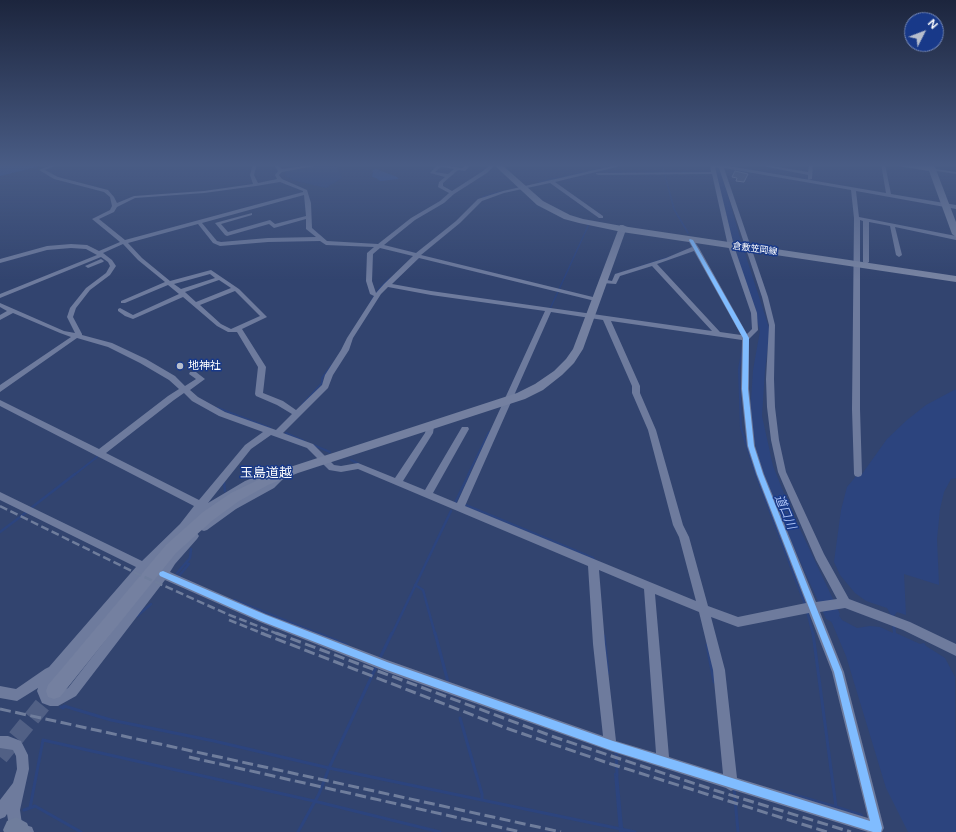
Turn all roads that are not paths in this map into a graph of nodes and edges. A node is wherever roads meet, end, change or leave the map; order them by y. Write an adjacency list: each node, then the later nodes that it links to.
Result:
1 (114, 203): 15 (street)
2 (122, 203): 15 (street)
3 (270, 203): 23 (street)
4 (307, 203): 20 (street)
5 (441, 203): 31 (street)
6 (477, 203): 35 (street)
7 (540, 203): 25 (main road, 倉敷笠岡線)
8 (582, 203): 19 (street)
9 (721, 203): 30 (street)
10 (733, 203): 33 (street)
11 (855, 203): 21 (street)
12 (904, 203): 16 (street)
13 (932, 203): 14 (street)
14 (945, 205): 17 (street); 26 (main road)
15 (115, 206): 29 (street)
16 (904, 206)
17 (956, 207)
18 (260, 211): 20 (street)
19 (601, 216)
20 (308, 217): 28 (street)
21 (857, 218): 22 (street); 38 (street)
22 (866, 220): 24 (street); 38 (street)
23 (199, 222): 28 (street); 29 (street)
24 (892, 225): 27 (street); 36 (street)
25 (623, 228): 30 (main road, 倉敷笠岡線); 32 (main road, 倉敷笠岡線); 44 (street)
26 (956, 234)
27 (956, 238)
28 (319, 239): 31 (street)
29 (124, 242): 34 (street); 45 (street)
30 (731, 244): 32 (main road, 倉敷笠岡線); 33 (main road, 倉敷笠岡線); 64 (street)
31 (378, 245): 35 (street); 49 (street)
32 (694, 245): 39 (street); 64 (street)
33 (748, 246): 38 (main road, 倉敷笠岡線); 88 (street)
34 (103, 255): 37 (street); 40 (street); 50 (street); 63 (street)
35 (416, 255): 46 (street); 51 (street)
36 (899, 255)
37 (0, 261)
38 (860, 262): 41 (main road, 倉敷笠岡線); 43 (main road, 倉敷笠岡線); 77 (street)
39 (654, 263): 44 (street); 62 (street)
40 (88, 266)
41 (956, 274)
42 (220, 278): 45 (street); 47 (street); 48 (street)
43 (956, 279)
44 (602, 281): 51 (street)
45 (169, 283): 48 (street); 52 (street)
46 (386, 285): 49 (street); 57 (street)
47 (236, 289): 53 (street); 61 (street)
48 (182, 293): 53 (street); 56 (street)
49 (375, 295): 70 (street)
50 (0, 296)
51 (595, 299): 58 (street)
52 (123, 302)
53 (196, 304): 61 (street)
54 (0, 305): 55 (street)
55 (13, 310): 59 (street); 63 (street)
56 (120, 310)
57 (549, 310): 58 (street); 68 (street)
58 (590, 316): 60 (street); 68 (street)
59 (0, 318)
60 (604, 318): 62 (street); 90 (street)
61 (238, 328): 70 (street)
62 (717, 333): 64 (street)
63 (76, 337): 66 (street); 67 (street)
64 (744, 338): 89 (street)
65 (193, 374): 67 (street)
66 (0, 389)
67 (184, 389): 73 (street); 74 (street)
68 (509, 400): 71 (street); 81 (street)
69 (0, 403): 74 (street)
70 (296, 414): 73 (street)
71 (430, 426): 75 (street); 78 (street)
72 (465, 430): 79 (street)
73 (274, 432): 75 (street); 82 (street)
74 (100, 453): 82 (street)
75 (324, 460): 76 (street); 78 (street)
76 (284, 474): 83 (street); 86 (street); 93 (street)
77 (858, 474)
78 (398, 480): 79 (street)
79 (428, 493): 81 (street)
80 (0, 496): 85 (street)
81 (461, 504): 84 (street)
82 (200, 505): 83 (street)
83 (183, 527): 85 (street)
84 (593, 564): 87 (street); 96 (street)
85 (143, 566): 92 (street)
86 (163, 574): 92 (street); 96 (street)
87 (649, 587): 90 (street); 97 (street)
88 (842, 603): 89 (street); 91 (street)
89 (808, 608): 90 (street); 98 (street)
90 (701, 609): 98 (street)
91 (956, 650)
92 (55, 669): 94 (street)
93 (54, 691)
94 (0, 692)
95 (0, 742): 99 (street)
96 (612, 744): 97 (street)
97 (663, 759): 98 (street)
98 (731, 780)
99 (18, 784): 100 (street); 100 (street)
100 (15, 827)

